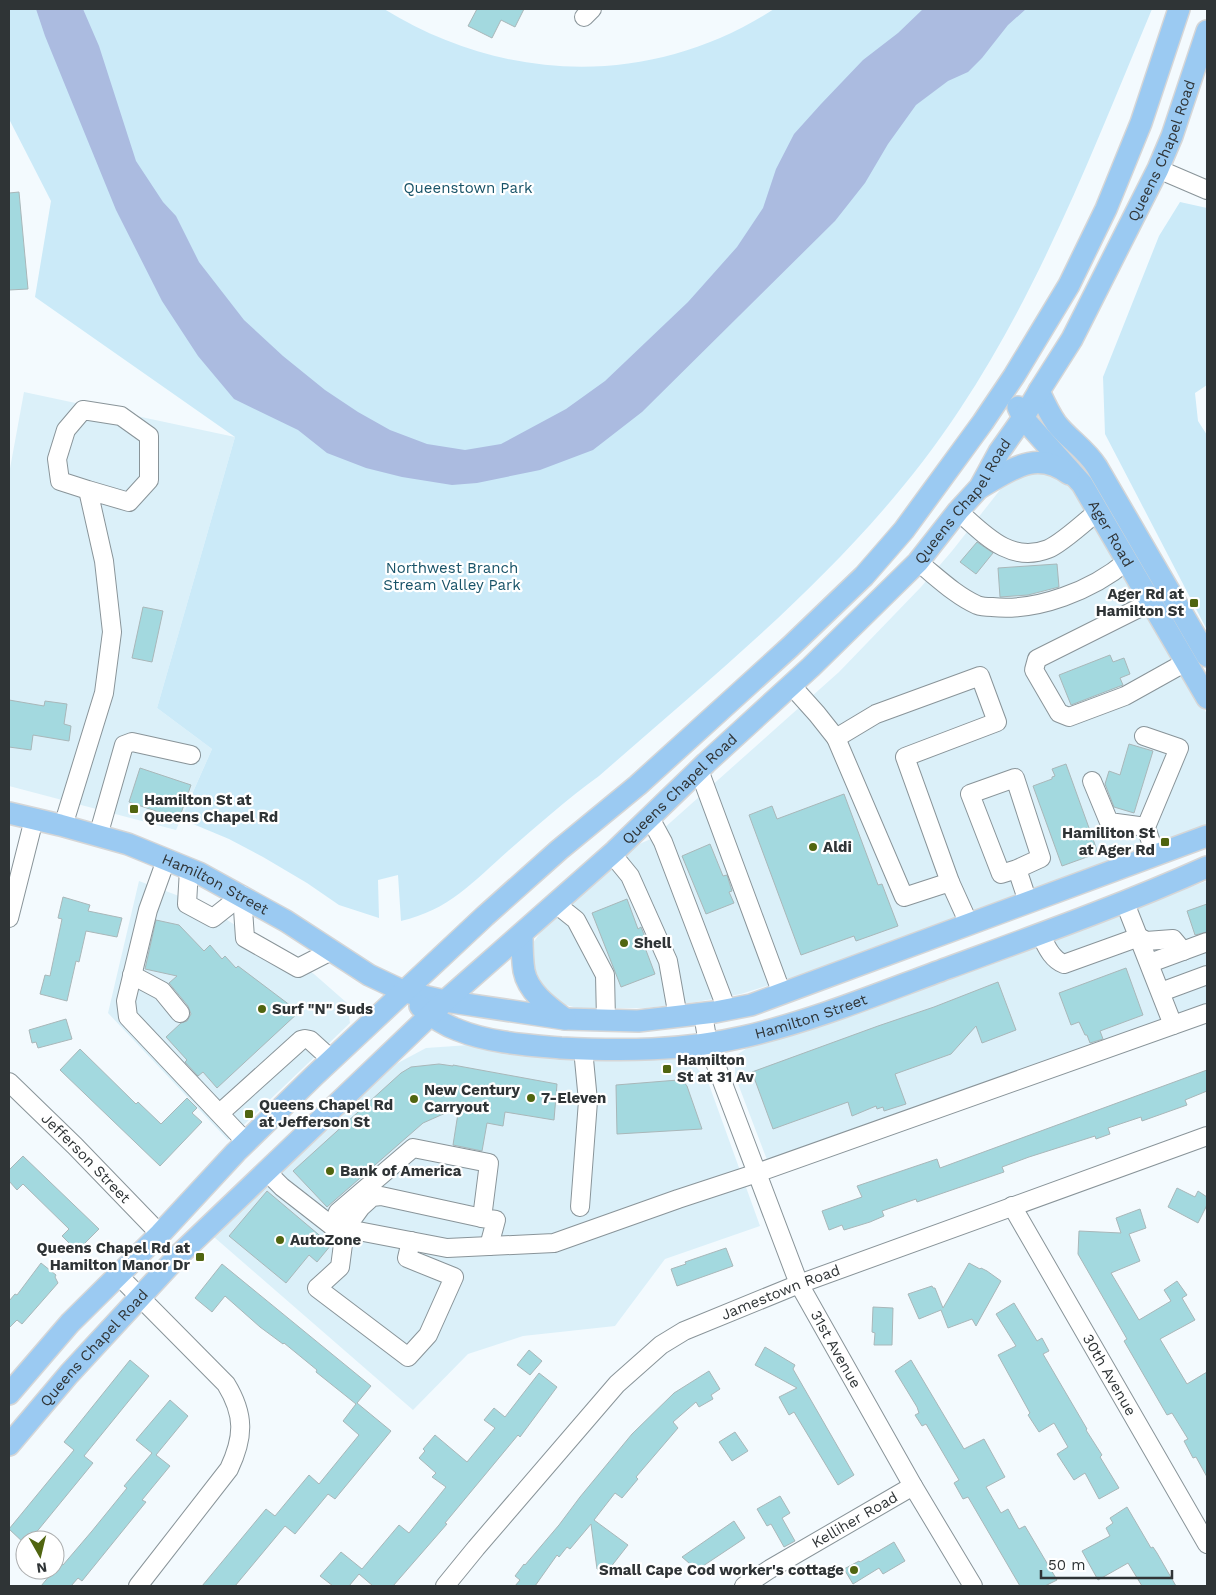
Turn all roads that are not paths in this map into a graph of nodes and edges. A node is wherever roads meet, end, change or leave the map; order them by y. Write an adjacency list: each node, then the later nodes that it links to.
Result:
1 (1179, 9): 5 (main road, Queens Chapel Road)
2 (1207, 30): 3 (main road, Queens Chapel Road)
3 (1158, 169): 4 (street); 6 (main road, Queens Chapel Road)
4 (1207, 190)
5 (1014, 376): 7 (main road, Ager Road); 56 (main road, Queens Chapel Road)
6 (1039, 391): 7 (main road, Queens Chapel Road); 16 (main road, Ager Road)
7 (1023, 418): 8 (main road, Ager Road); 9 (main road, Queens Chapel Road)
8 (1082, 484): 9 (main road); 12 (main road, Ager Road)
9 (980, 487): 11 (main road, Queens Chapel Road)
10 (88, 490): 10 (street); 28 (street)
11 (958, 511): 12 (street); 14 (main road, Queens Chapel Road)
12 (1098, 511): 13 (main road, Ager Road)
13 (1127, 561): 14 (street); 15 (main road, Ager Road)
14 (918, 562): 18 (main road, Queens Chapel Road)
15 (1151, 602): 17 (main road, Ager Road); 17 (street)
16 (1207, 656)
17 (1186, 662): 19 (main road, Ager Road)
18 (791, 685): 21 (street); 23 (main road, Queens Chapel Road)
19 (1207, 698)
20 (1144, 736): 29 (street)
21 (836, 738): 40 (street); 40 (street)
22 (191, 755): 30 (street)
23 (699, 770): 26 (main road, Queens Chapel Road); 58 (street)
24 (1092, 781): 29 (street)
25 (9, 813): 27 (main road, Hamilton Street)
26 (650, 818): 32 (main road, Queens Chapel Road); 60 (street)
27 (34, 819): 28 (main road, Hamilton Street); 45 (street)
28 (63, 826): 30 (main road, Hamilton Street)
29 (1146, 827): 33 (street)
30 (98, 836): 34 (main road, Hamilton Street)
31 (1207, 836): 33 (main road, Hamilton Street)
32 (612, 854): 44 (main road, Queens Chapel Road); 64 (street)
33 (1155, 854): 42 (main road, Hamilton Street)
34 (166, 860): 37 (main road, Hamilton Street); 54 (street)
35 (1207, 867): 39 (main road, Hamilton Street)
36 (1017, 868): 36 (street); 42 (street)
37 (190, 869): 41 (main road, Hamilton Street); 41 (street)
38 (1207, 875): 39 (main road)
39 (1180, 879): 43 (main road, Hamilton Street)
40 (950, 882): 46 (street)
41 (242, 895): 51 (main road, Hamilton Street); 51 (street)
42 (1028, 902): 46 (main road, Hamilton Street)
43 (1125, 903): 47 (main road, Hamilton Street); 49 (street)
44 (556, 904): 48 (main road, Queens Chapel Road); 66 (street)
45 (9, 918)
46 (969, 924): 58 (main road, Hamilton Street)
47 (1040, 934): 49 (street); 68 (main road, Hamilton Street)
48 (522, 935): 59 (main road, Queens Chapel Road); 65 (main road)
49 (1139, 937): 52 (street); 53 (street)
50 (1207, 942): 52 (street)
51 (331, 951): 56 (main road, Hamilton Street)
52 (1183, 951): 53 (street)
53 (1150, 963): 57 (street)
54 (132, 975): 61 (street); 72 (street)
55 (1207, 975): 57 (street)
56 (405, 992): 59 (main road, Hamilton Street); 70 (main road, Queens Chapel Road)
57 (1161, 992): 67 (street)
58 (782, 994): 60 (main road, Hamilton Street)
59 (437, 1008): 65 (main road, Hamilton Street); 69 (main road, Hamilton Street); 75 (main road, Queens Chapel Road)
60 (727, 1010): 63 (main road, Hamilton Street)
61 (180, 1013)
62 (1207, 1013): 67 (street)
63 (704, 1014): 64 (main road, Hamilton Street); 68 (street, 31st Avenue)
64 (678, 1017): 66 (main road, Hamilton Street)
65 (565, 1019): 66 (main road, Hamilton Street)
66 (606, 1020)
67 (1173, 1025): 76 (street)
68 (708, 1044): 69 (main road, Hamilton Street); 76 (street, 31st Avenue)
69 (583, 1049): 78 (street)
70 (332, 1060): 72 (street); 74 (main road, Queens Chapel Road)
71 (9, 1082): 81 (street, Jefferson Street)
72 (220, 1113): 74 (street)
73 (1207, 1136): 77 (street, Jamestown Road)
74 (246, 1142): 81 (main road, Queens Chapel Road)
75 (266, 1171): 80 (street); 86 (main road, Queens Chapel Road)
76 (757, 1174): 83 (street); 85 (street, 31st Avenue)
77 (1012, 1206): 85 (street, Jamestown Road); 90 (street, 30th Avenue)
78 (580, 1208)
79 (482, 1218): 80 (street); 80 (street); 83 (street)
80 (338, 1227): 82 (street); 82 (street)
81 (160, 1234): 84 (main road, Queens Chapel Road)
82 (411, 1241): 83 (street)
83 (489, 1246)
84 (118, 1275): 86 (street); 87 (main road, Queens Chapel Road)
85 (799, 1284): 89 (street, 31st Avenue); 92 (street, Jamestown Road)
86 (140, 1296): 88 (main road, Queens Chapel Road); 91 (street)
87 (9, 1394)
88 (9, 1445)
89 (913, 1486): 93 (street, Kelliher Road); 94 (street, 31st Avenue)
90 (1207, 1544)
91 (138, 1586)
92 (445, 1586)
93 (744, 1586)
94 (972, 1586)

